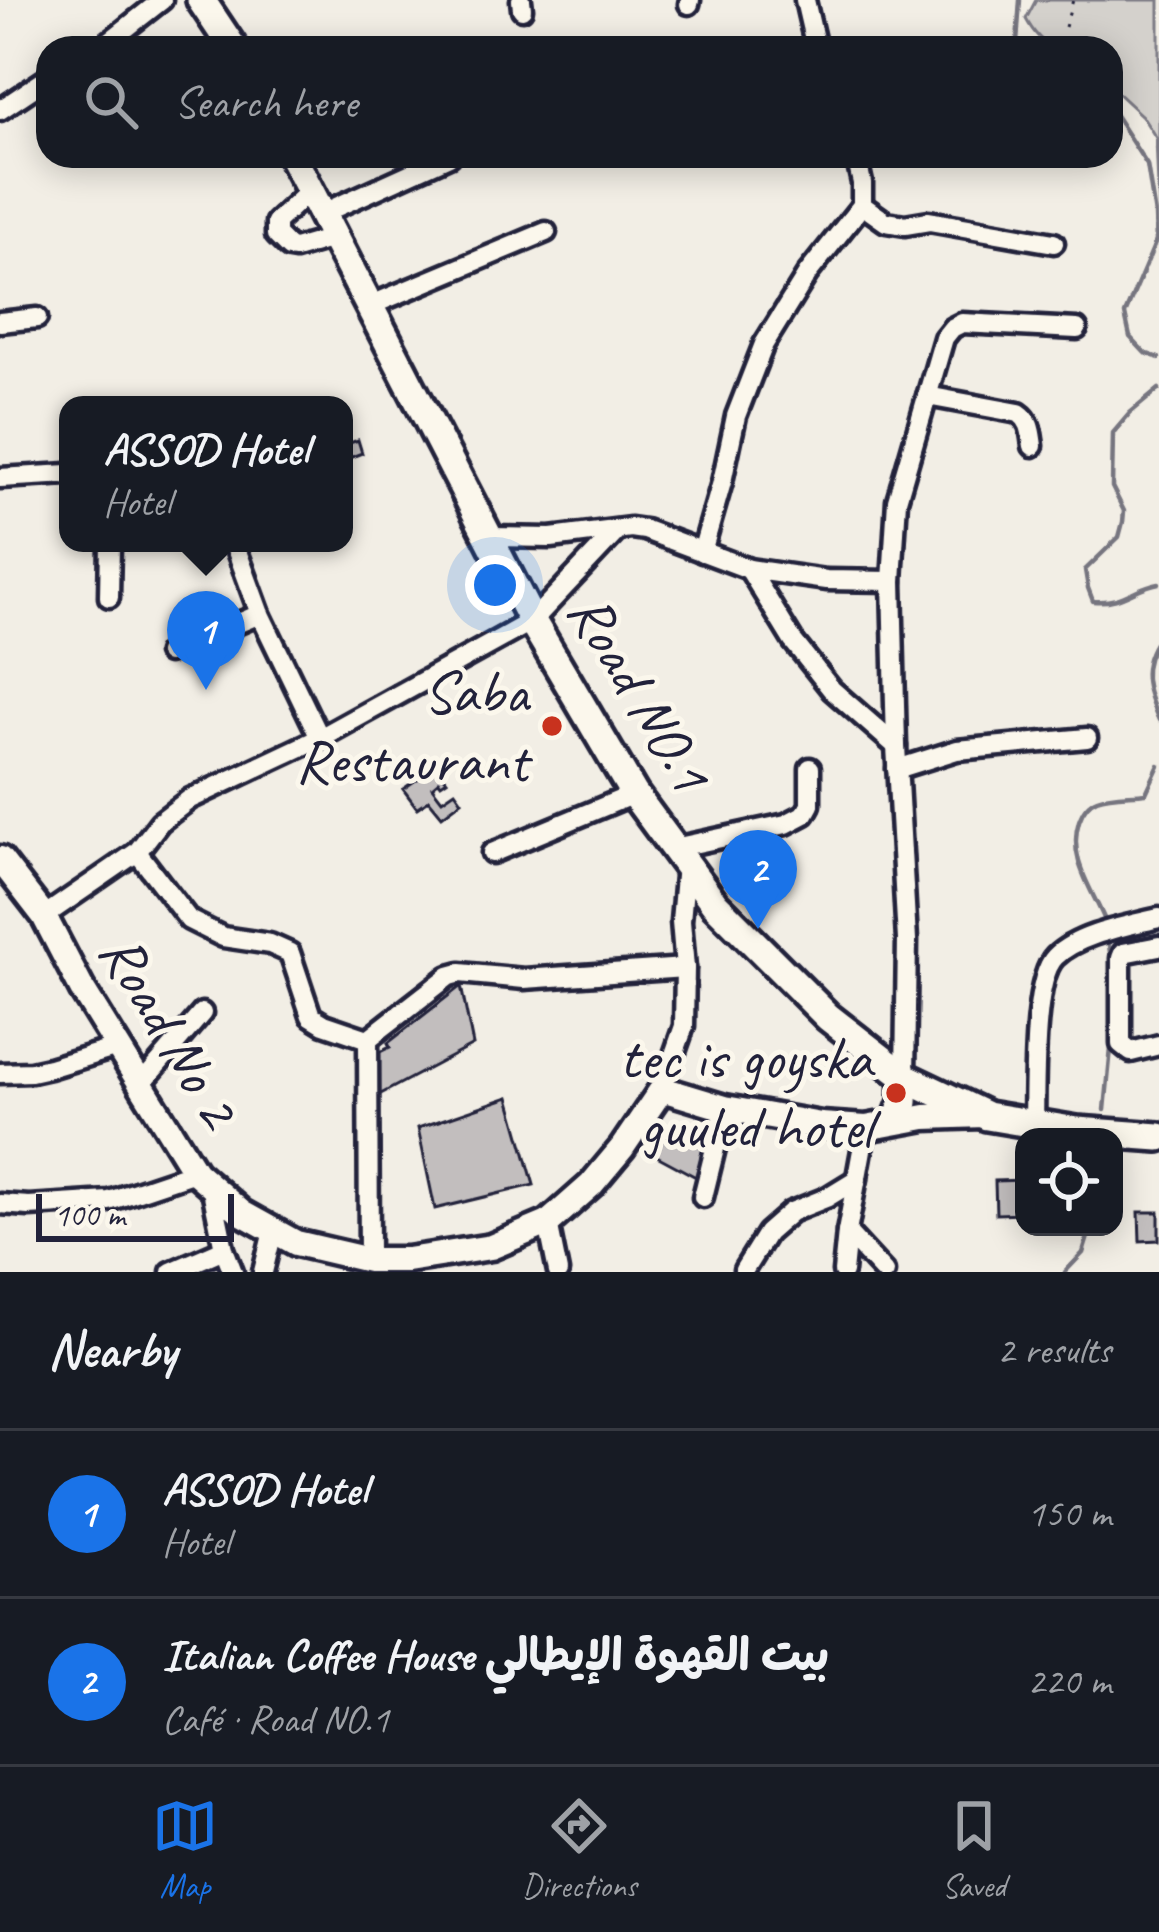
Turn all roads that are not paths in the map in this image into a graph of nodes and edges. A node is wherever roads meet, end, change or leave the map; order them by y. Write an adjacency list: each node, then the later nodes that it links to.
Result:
1 (162, 0): 4 (street)
2 (201, 0): 5 (highway)
3 (805, 0): 6 (street)
4 (116, 36)
5 (225, 36)
6 (813, 36)
7 (36, 86): 8 (street)
8 (0, 110)
9 (298, 168): 13 (highway, Road NO.1)
10 (423, 168): 13 (street)
11 (859, 168): 12 (street)
12 (862, 205): 15 (street); 28 (street)
13 (321, 214): 16 (highway, Road NO.1)
14 (546, 232): 16 (street)
15 (1054, 242)
16 (369, 306): 25 (highway, Road NO.1)
17 (37, 318): 18 (street)
18 (0, 322)
19 (1077, 328): 20 (street)
20 (927, 395): 21 (street); 30 (street)
21 (1033, 446)
22 (59, 475): 23 (street)
23 (0, 478)
24 (617, 531): 25 (street); 28 (street); 33 (street)
25 (488, 537): 33 (highway, Road NO.1)
26 (110, 552): 31 (street)
27 (237, 552): 32 (street)
28 (702, 552): 29 (street)
29 (749, 569): 30 (street); 37 (street)
30 (892, 581): 37 (street)
31 (109, 597)
32 (260, 614): 34 (street); 35 (street)
33 (532, 621): 35 (street); 40 (highway, Road NO.1)
34 (168, 653)
35 (320, 738): 41 (street)
36 (1087, 738): 39 (street)
37 (896, 746): 39 (street)
38 (810, 768): 43 (street)
39 (897, 770): 54 (street)
40 (634, 794): 42 (street); 43 (highway, Road NO.1)
41 (136, 852): 45 (street); 50 (street)
42 (492, 853)
43 (680, 856): 48 (street); 54 (highway, Road NO.1)
44 (0, 859): 45 (main road, Road No 2)
45 (44, 916): 52 (main road, Road No 2)
46 (1159, 918): 61 (street)
47 (1159, 946): 51 (street)
48 (686, 968): 50 (street); 56 (street)
49 (202, 1013): 55 (street)
50 (368, 1040): 72 (street)
51 (1159, 1045)
52 (118, 1047): 53 (street); 55 (main road, Road No 2)
53 (0, 1073)
54 (905, 1077): 58 (highway, Road NO.1); 59 (highway)
55 (142, 1084): 65 (main road, Road No 2)
56 (662, 1089): 57 (main road); 68 (main road, Road No 2)
57 (725, 1108): 60 (main road); 66 (street)
58 (987, 1116): 59 (main road); 61 (highway, Road NO.1)
59 (897, 1120): 60 (main road)
60 (866, 1128): 64 (street)
61 (1038, 1128)
62 (1123, 1134): 63 (highway, Road NO.1)
63 (1159, 1137)
64 (857, 1179): 70 (street); 73 (street)
65 (204, 1181): 67 (street); 69 (main road, Road No 2); 71 (street)
66 (703, 1197)
67 (0, 1204)
68 (548, 1223): 72 (main road, Road No 2); 78 (street)
69 (273, 1231): 72 (main road, Road No 2); 77 (street)
70 (847, 1232): 79 (street); 80 (street)
71 (220, 1251): 74 (street); 75 (street); 76 (street)
72 (369, 1260)
73 (744, 1270)
74 (171, 1272)
75 (205, 1272)
76 (232, 1272)
77 (263, 1272)
78 (559, 1272)
79 (843, 1272)
80 (884, 1272)

